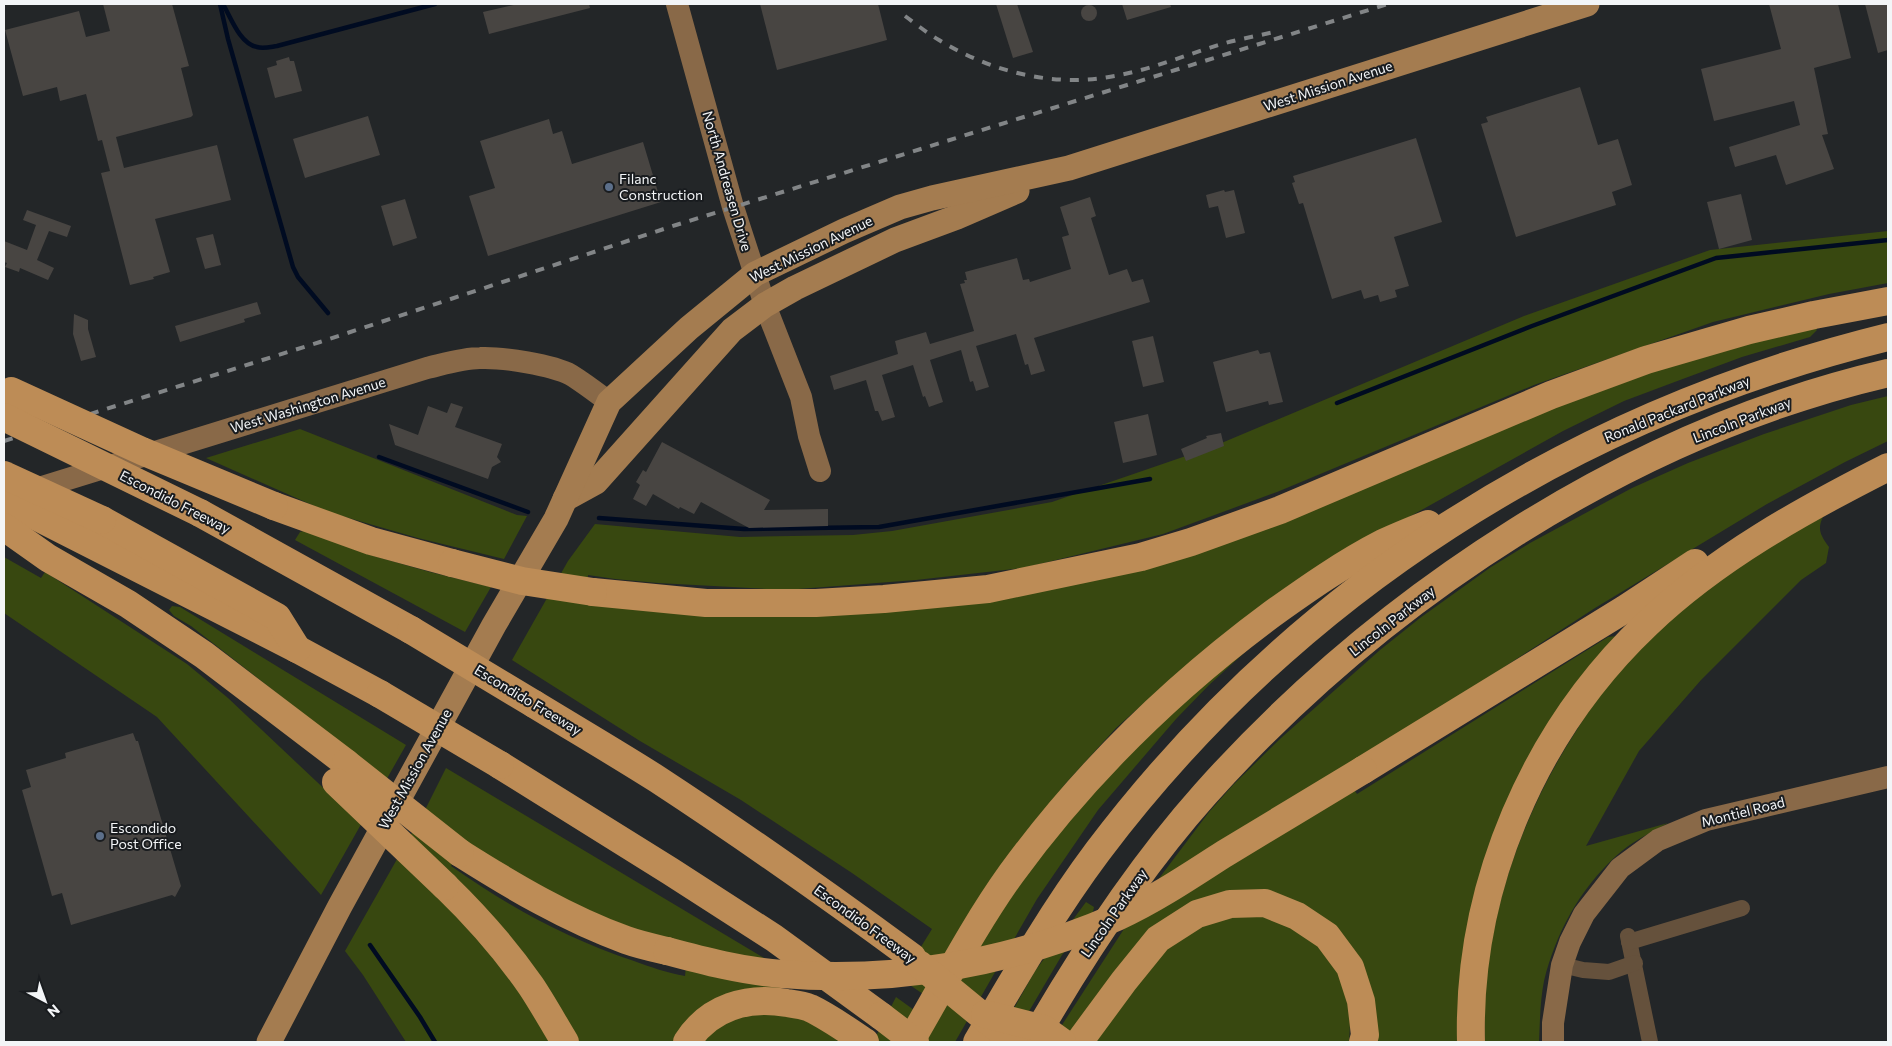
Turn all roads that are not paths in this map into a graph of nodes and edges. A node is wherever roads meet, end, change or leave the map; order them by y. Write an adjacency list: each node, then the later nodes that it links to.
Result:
1 (677, 4): 4 (street, North Andreasen Drive)
2 (1587, 4): 3 (main road, West Mission Avenue)
3 (1070, 168): 4 (main road, West Mission Avenue); 6 (main road, West Mission Avenue)
4 (755, 274): 6 (street, North Andreasen Drive); 10 (main road, West Mission Avenue)
5 (1888, 301): 9 (highway, bridge)
6 (765, 305): 14 (street, North Andreasen Drive); 18 (main road, West Mission Avenue)
7 (1888, 337): 16 (highway, Ronald Packard Parkway)
8 (1888, 373): 35 (highway, Lincoln Parkway)
9 (8, 389)
10 (609, 402): 17 (street, West Washington Avenue); 18 (main road, West Mission Avenue)
11 (4, 418): 26 (highway, Escondido Freeway, bridge)
12 (1888, 454): 21 (highway, bridge)
13 (1888, 468): 39 (highway)
14 (820, 470)
15 (4, 475): 20 (highway, bridge)
16 (1502, 491): 31 (highway); 33 (highway)
17 (4, 499): 20 (highway)
18 (565, 499): 27 (main road, West Mission Avenue)
19 (4, 527): 21 (highway)
20 (98, 533): 32 (highway, bridge)
21 (341, 773): 28 (highway, bridge)
22 (1888, 776): 25 (street, Montiel Road)
23 (1742, 908): 24 (street)
24 (1635, 963): 25 (street); 41 (street)
25 (1562, 965): 40 (street, Montiel Road)
26 (978, 1012): 34 (highway, Escondido Freeway, bridge); 36 (highway, bridge)
27 (269, 1042)
28 (565, 1042)
29 (687, 1042): 30 (highway)
30 (865, 1042)
31 (910, 1042)
32 (915, 1042)
33 (977, 1042)
34 (1014, 1042)
35 (1032, 1042)
36 (1062, 1042)
37 (1079, 1042): 38 (highway)
38 (1363, 1042)
39 (1471, 1042)
40 (1553, 1042)
41 (1650, 1042)

